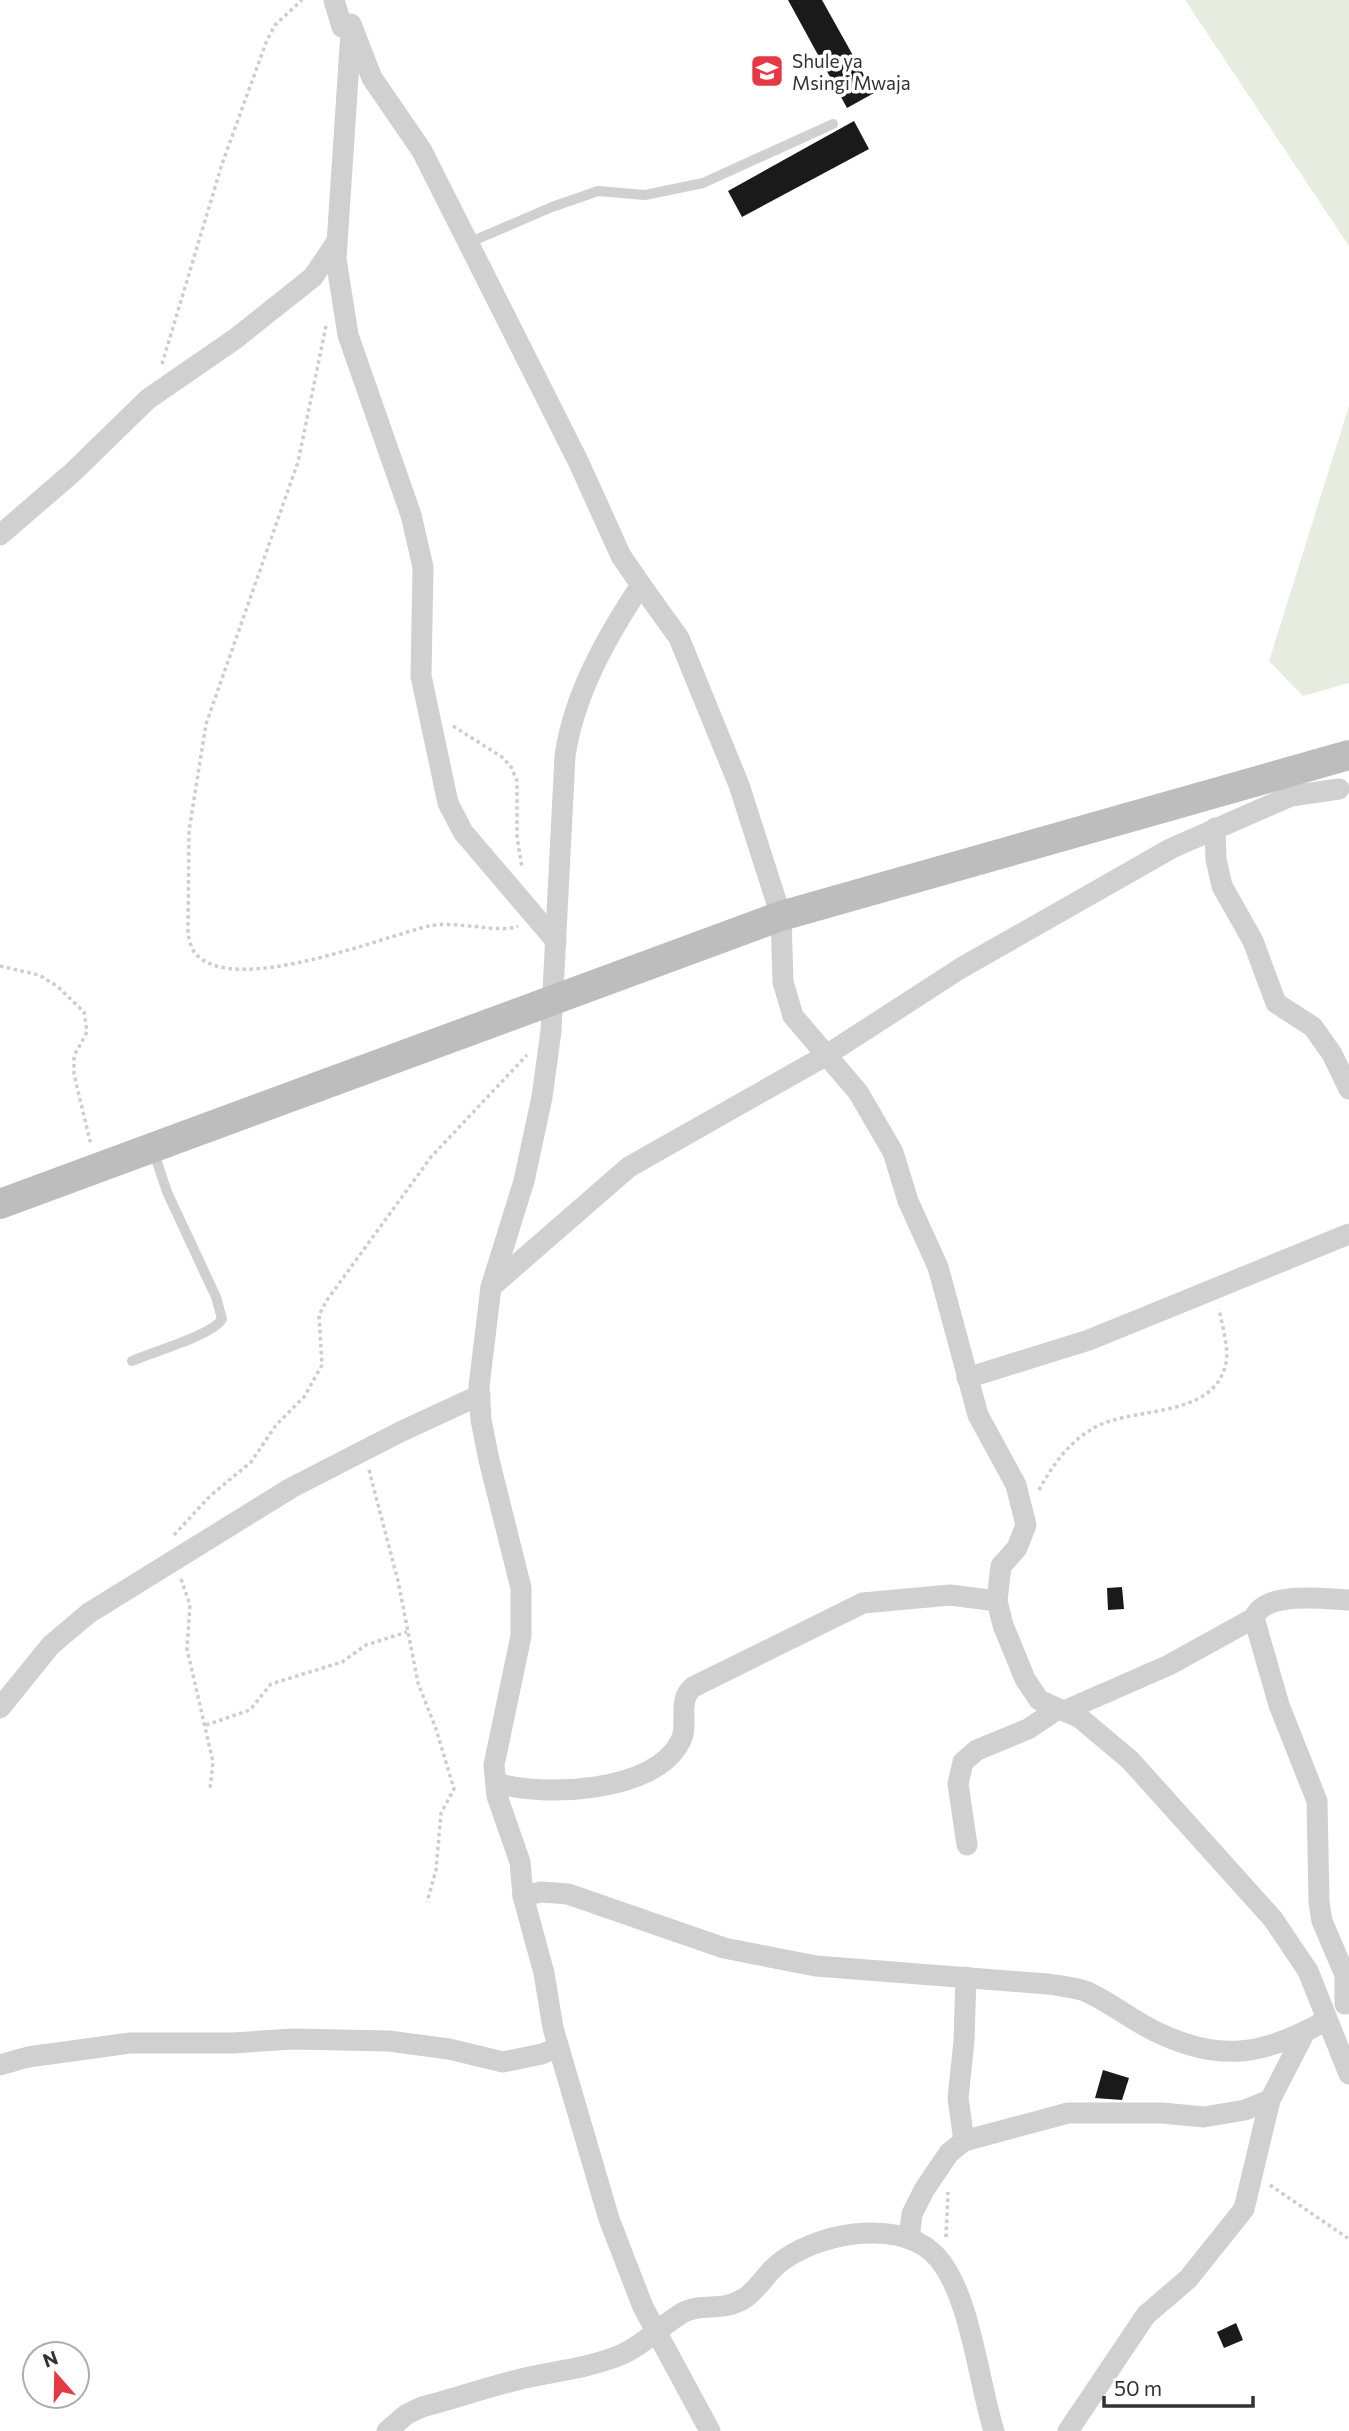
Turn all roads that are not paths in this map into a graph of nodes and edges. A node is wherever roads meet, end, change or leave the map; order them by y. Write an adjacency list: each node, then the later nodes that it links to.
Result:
1 (334, 0): 2 (street)
2 (351, 24): 4 (street); 5 (street)
3 (833, 124): 5 (lane)
4 (339, 239): 6 (street); 13 (street)
5 (468, 243): 7 (street)
6 (0, 534)
7 (642, 585): 12 (street); 13 (street)
8 (1349, 755): 9 (main road)
9 (1315, 765): 10 (street); 12 (main road)
10 (1344, 794): 11 (street)
11 (1215, 828): 15 (street); 16 (street)
12 (781, 916): 14 (main road); 15 (street)
13 (555, 941): 14 (street)
14 (551, 1000): 17 (main road); 20 (street)
15 (825, 1056): 20 (street); 22 (street)
16 (1349, 1089)
17 (152, 1147): 18 (main road); 21 (lane)
18 (0, 1204)
19 (1349, 1234): 22 (street)
20 (491, 1287): 23 (street)
21 (132, 1361)
22 (967, 1378): 25 (street)
23 (480, 1395): 27 (street); 29 (street)
24 (1349, 1600): 26 (street)
25 (997, 1601): 28 (street); 29 (street)
26 (1254, 1618): 28 (street); 32 (street)
27 (0, 1708)
28 (1061, 1710): 30 (street); 35 (street)
29 (496, 1783): 31 (street)
30 (967, 1845)
31 (523, 1896): 33 (street); 37 (street)
32 (1345, 1956): 34 (street)
33 (966, 1977): 36 (street); 41 (street)
34 (1347, 2003): 35 (street)
35 (1324, 2015): 36 (street); 39 (street)
36 (1306, 2032): 40 (street)
37 (558, 2047): 38 (street); 43 (street)
38 (0, 2065)
39 (1349, 2074)
40 (1270, 2100): 41 (street); 47 (street)
41 (964, 2141): 42 (street)
42 (909, 2239): 43 (street); 46 (street)
43 (657, 2333): 44 (street); 45 (street)
44 (387, 2431)
45 (710, 2431)
46 (994, 2431)
47 (1068, 2431)

